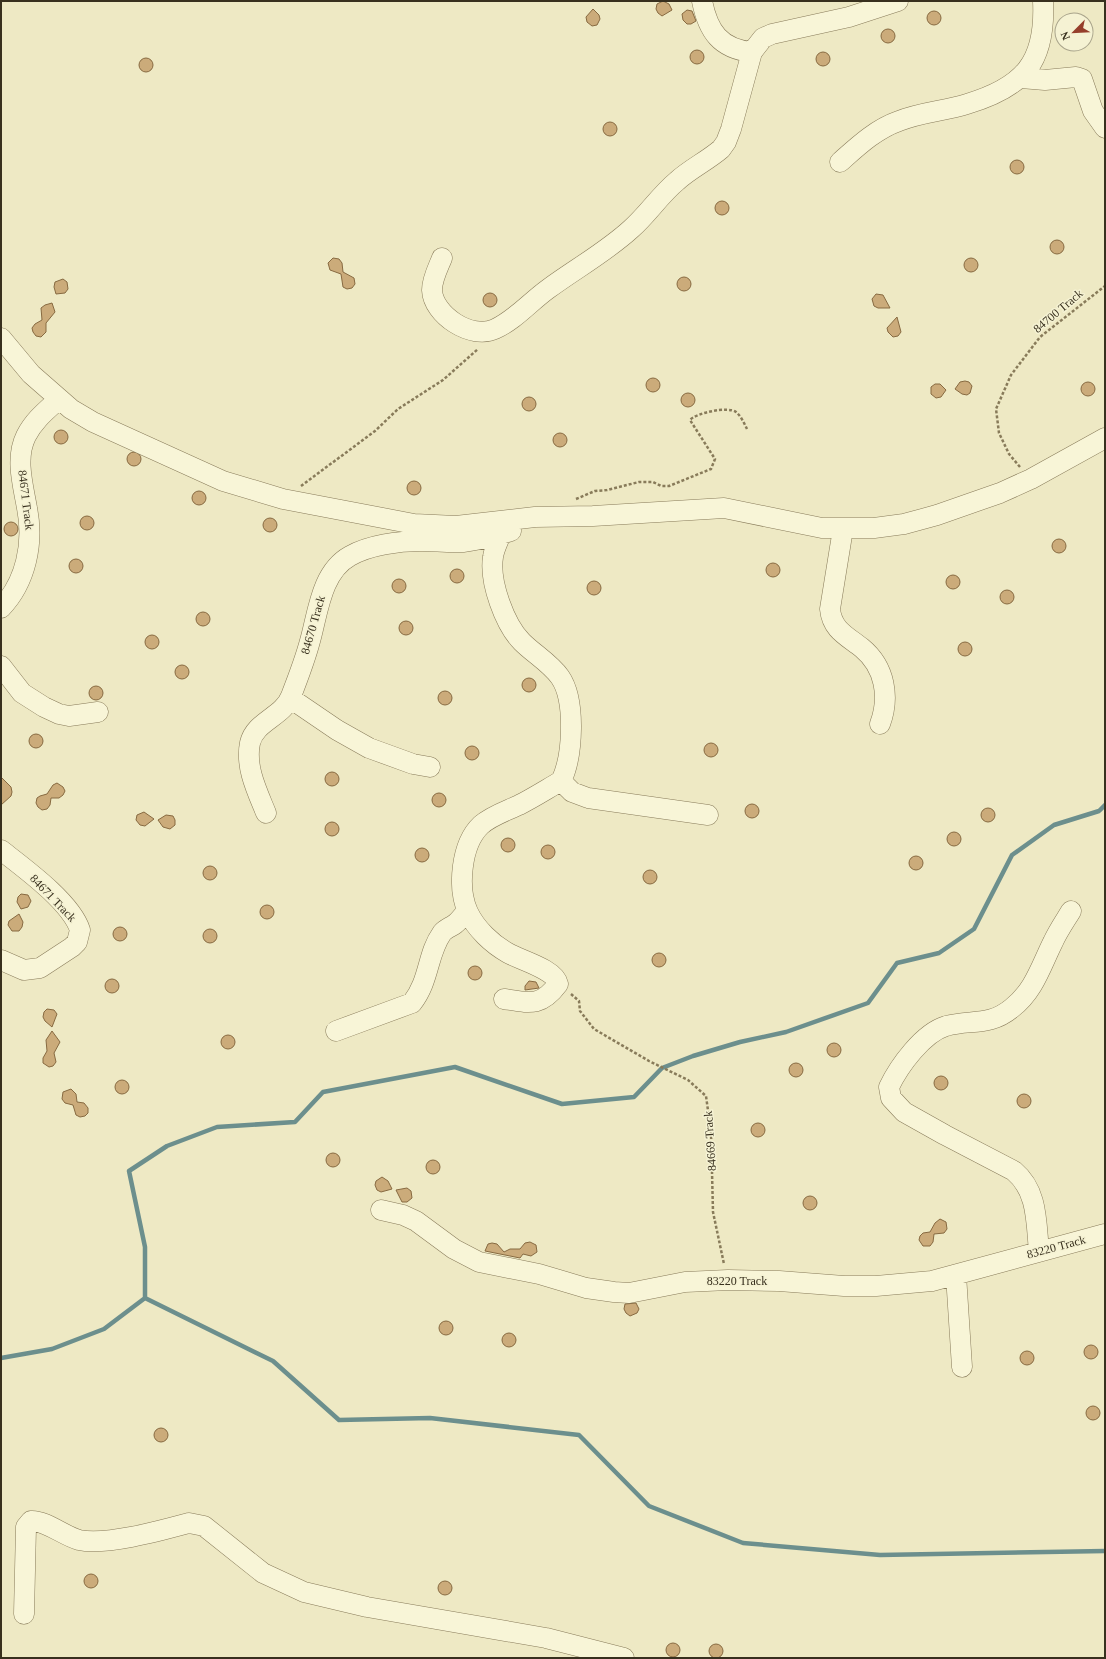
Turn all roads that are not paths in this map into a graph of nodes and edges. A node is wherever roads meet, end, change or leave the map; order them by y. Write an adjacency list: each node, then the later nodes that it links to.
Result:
1 (702, 1): 4 (street)
2 (898, 1): 4 (street)
3 (1043, 1): 5 (street)
4 (752, 52): 8 (street)
5 (1021, 78): 6 (street); 7 (street)
6 (1105, 128)
7 (840, 162)
8 (442, 258)
9 (1, 338): 10 (street)
10 (59, 399): 12 (street); 15 (street, 84671 Track)
11 (1105, 438): 13 (street)
12 (535, 517): 13 (street); 14 (street, 84670 Track)
13 (843, 529): 19 (street)
14 (501, 534): 17 (street, 84670 Track); 21 (street)
15 (1, 608)
16 (1, 666): 18 (street)
17 (290, 698): 20 (street); 22 (street, 84670 Track)
18 (98, 712)
19 (880, 724)
20 (430, 767)
21 (561, 781): 23 (street); 26 (street)
22 (266, 813)
23 (708, 815)
24 (1, 850): 27 (street, 84671 Track)
25 (1071, 910): 32 (street)
26 (468, 911): 28 (street); 29 (street)
27 (1, 960)
28 (504, 999)
29 (336, 1031)
30 (381, 1210): 33 (street, 83220 Track)
31 (1105, 1234): 32 (street, 83220 Track)
32 (1039, 1251): 33 (street, 83220 Track)
33 (956, 1276): 34 (street)
34 (962, 1367)
35 (24, 1614): 36 (street)
36 (624, 1658)

